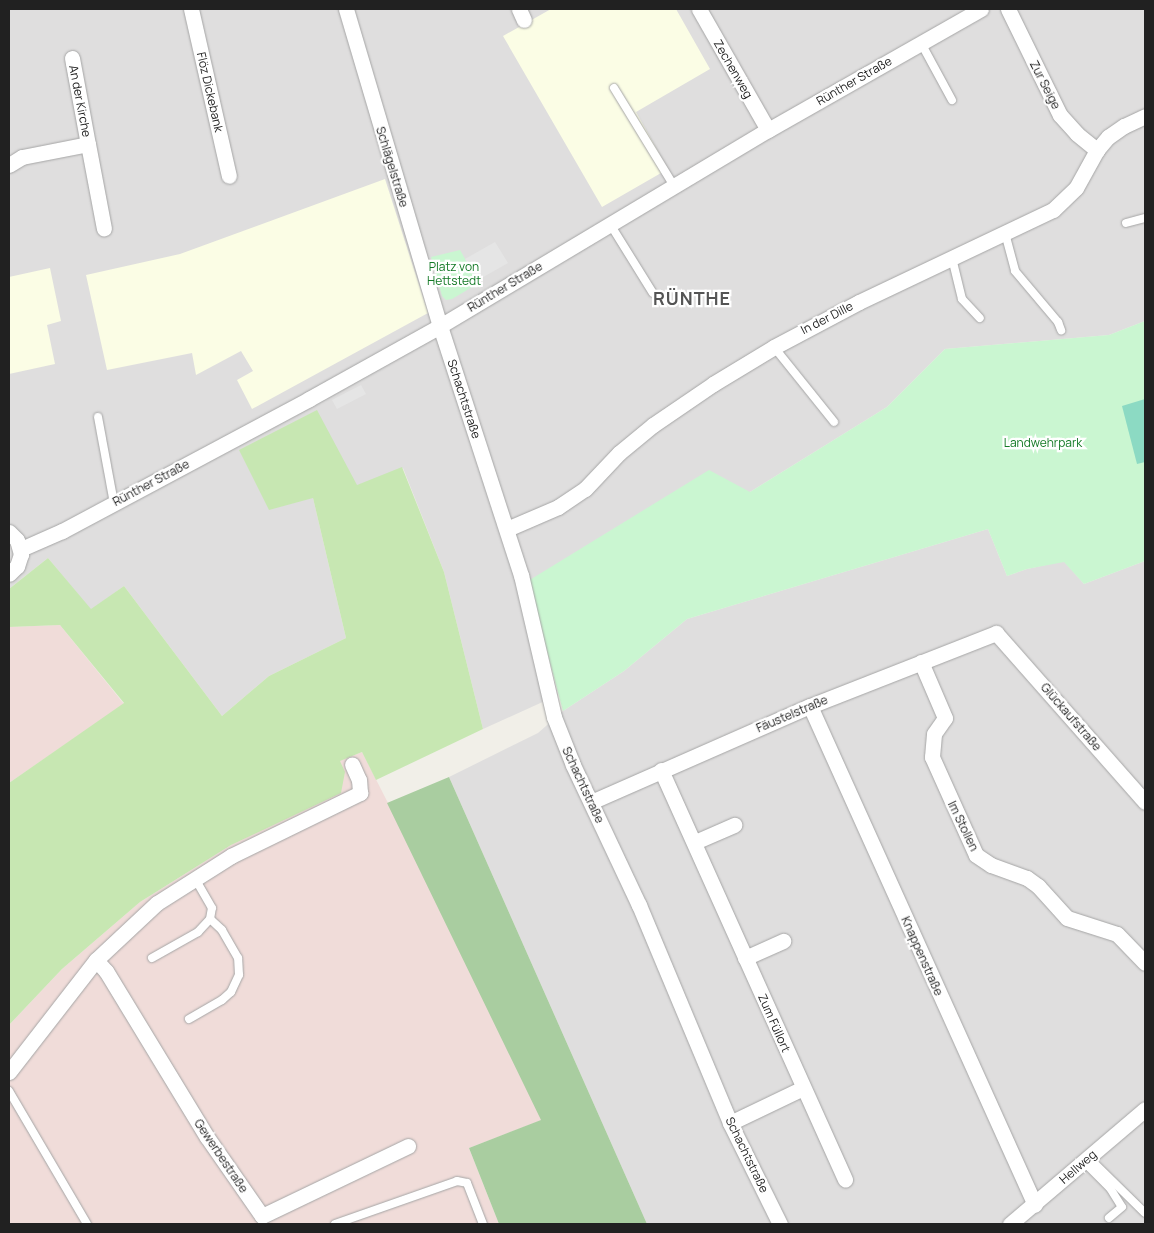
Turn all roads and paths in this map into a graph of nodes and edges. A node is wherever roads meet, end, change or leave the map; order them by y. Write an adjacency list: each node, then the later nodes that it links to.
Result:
1 (191, 9): 15 (street, Flöz Dickebank)
2 (346, 9): 25 (street, Schlägelstraße)
3 (699, 9): 11 (street, Zechenweg)
4 (981, 9): 6 (street, Rünther Straße)
5 (1008, 9): 13 (street, Zur Seige)
6 (921, 43): 9 (lane); 11 (street, Rünther Straße)
7 (72, 58): 12 (street, An der Kirche)
8 (614, 88): 16 (lane)
9 (952, 100)
10 (1145, 116): 13 (street, In der Dille)
11 (768, 130): 16 (street, Rünther Straße)
12 (88, 144): 14 (street, An der Kirche); 20 (street, An der Kirche)
13 (1097, 150): 21 (street, In der Dille)
14 (9, 165)
15 (229, 176)
16 (674, 186): 19 (street, Rünther Straße)
17 (1145, 218): 18 (lane)
18 (1126, 223)
19 (610, 224): 23 (lane); 25 (street, Rünther Straße)
20 (104, 229)
21 (1005, 233): 22 (street, In der Dille); 26 (lane)
22 (952, 258): 24 (lane); 27 (street, In der Dille)
23 (653, 293)
24 (980, 318)
25 (440, 326): 30 (street, Rünther Straße); 31 (street, Schachtstraße)
26 (1061, 330)
27 (774, 347): 29 (lane); 31 (street, In der Dille)
28 (98, 417): 30 (lane)
29 (834, 422)
30 (114, 503): 33 (street, Rünther Straße)
31 (507, 529): 40 (street, Schachtstraße)
32 (9, 532): 33 (street)
33 (21, 549): 34 (street)
34 (9, 574)
35 (996, 632): 36 (street, Fäustelstraße); 41 (street, Glückaufstraße)
36 (921, 662): 37 (street, Fäustelstraße); 50 (street, Im Stollen)
37 (810, 706): 39 (street, Fäustelstraße); 60 (street, Knappenstraße)
38 (352, 764): 44 (street)
39 (661, 770): 40 (street, Fäustelstraße); 43 (street, Zum Füllort)
40 (590, 802): 56 (street, Schachtstraße)
41 (1145, 802)
42 (734, 825): 43 (street)
43 (695, 842): 48 (street, Zum Füllort)
44 (194, 879): 45 (lane); 49 (street)
45 (210, 919): 47 (lane); 51 (lane)
46 (782, 941): 48 (street)
47 (152, 958)
48 (745, 958): 53 (street, Zum Füllort)
49 (96, 960): 52 (street); 63 (street, Gewerbestraße)
50 (1145, 963)
51 (189, 1019)
52 (9, 1072)
53 (803, 1088): 56 (street); 59 (street, Zum Füllort)
54 (9, 1091): 64 (lane)
55 (1145, 1109): 58 (street, Hellweg)
56 (730, 1123): 67 (street, Schachtstraße)
57 (408, 1146): 63 (street, Gewerbestraße)
58 (1086, 1160): 60 (street, Hellweg); 61 (lane); 62 (lane)
59 (845, 1180)
60 (1035, 1205): 68 (street, Hellweg)
61 (1145, 1213)
62 (1109, 1218)
63 (262, 1220)
64 (84, 1223)
65 (336, 1224): 66 (lane)
66 (483, 1224)
67 (780, 1224)
68 (1010, 1224)

